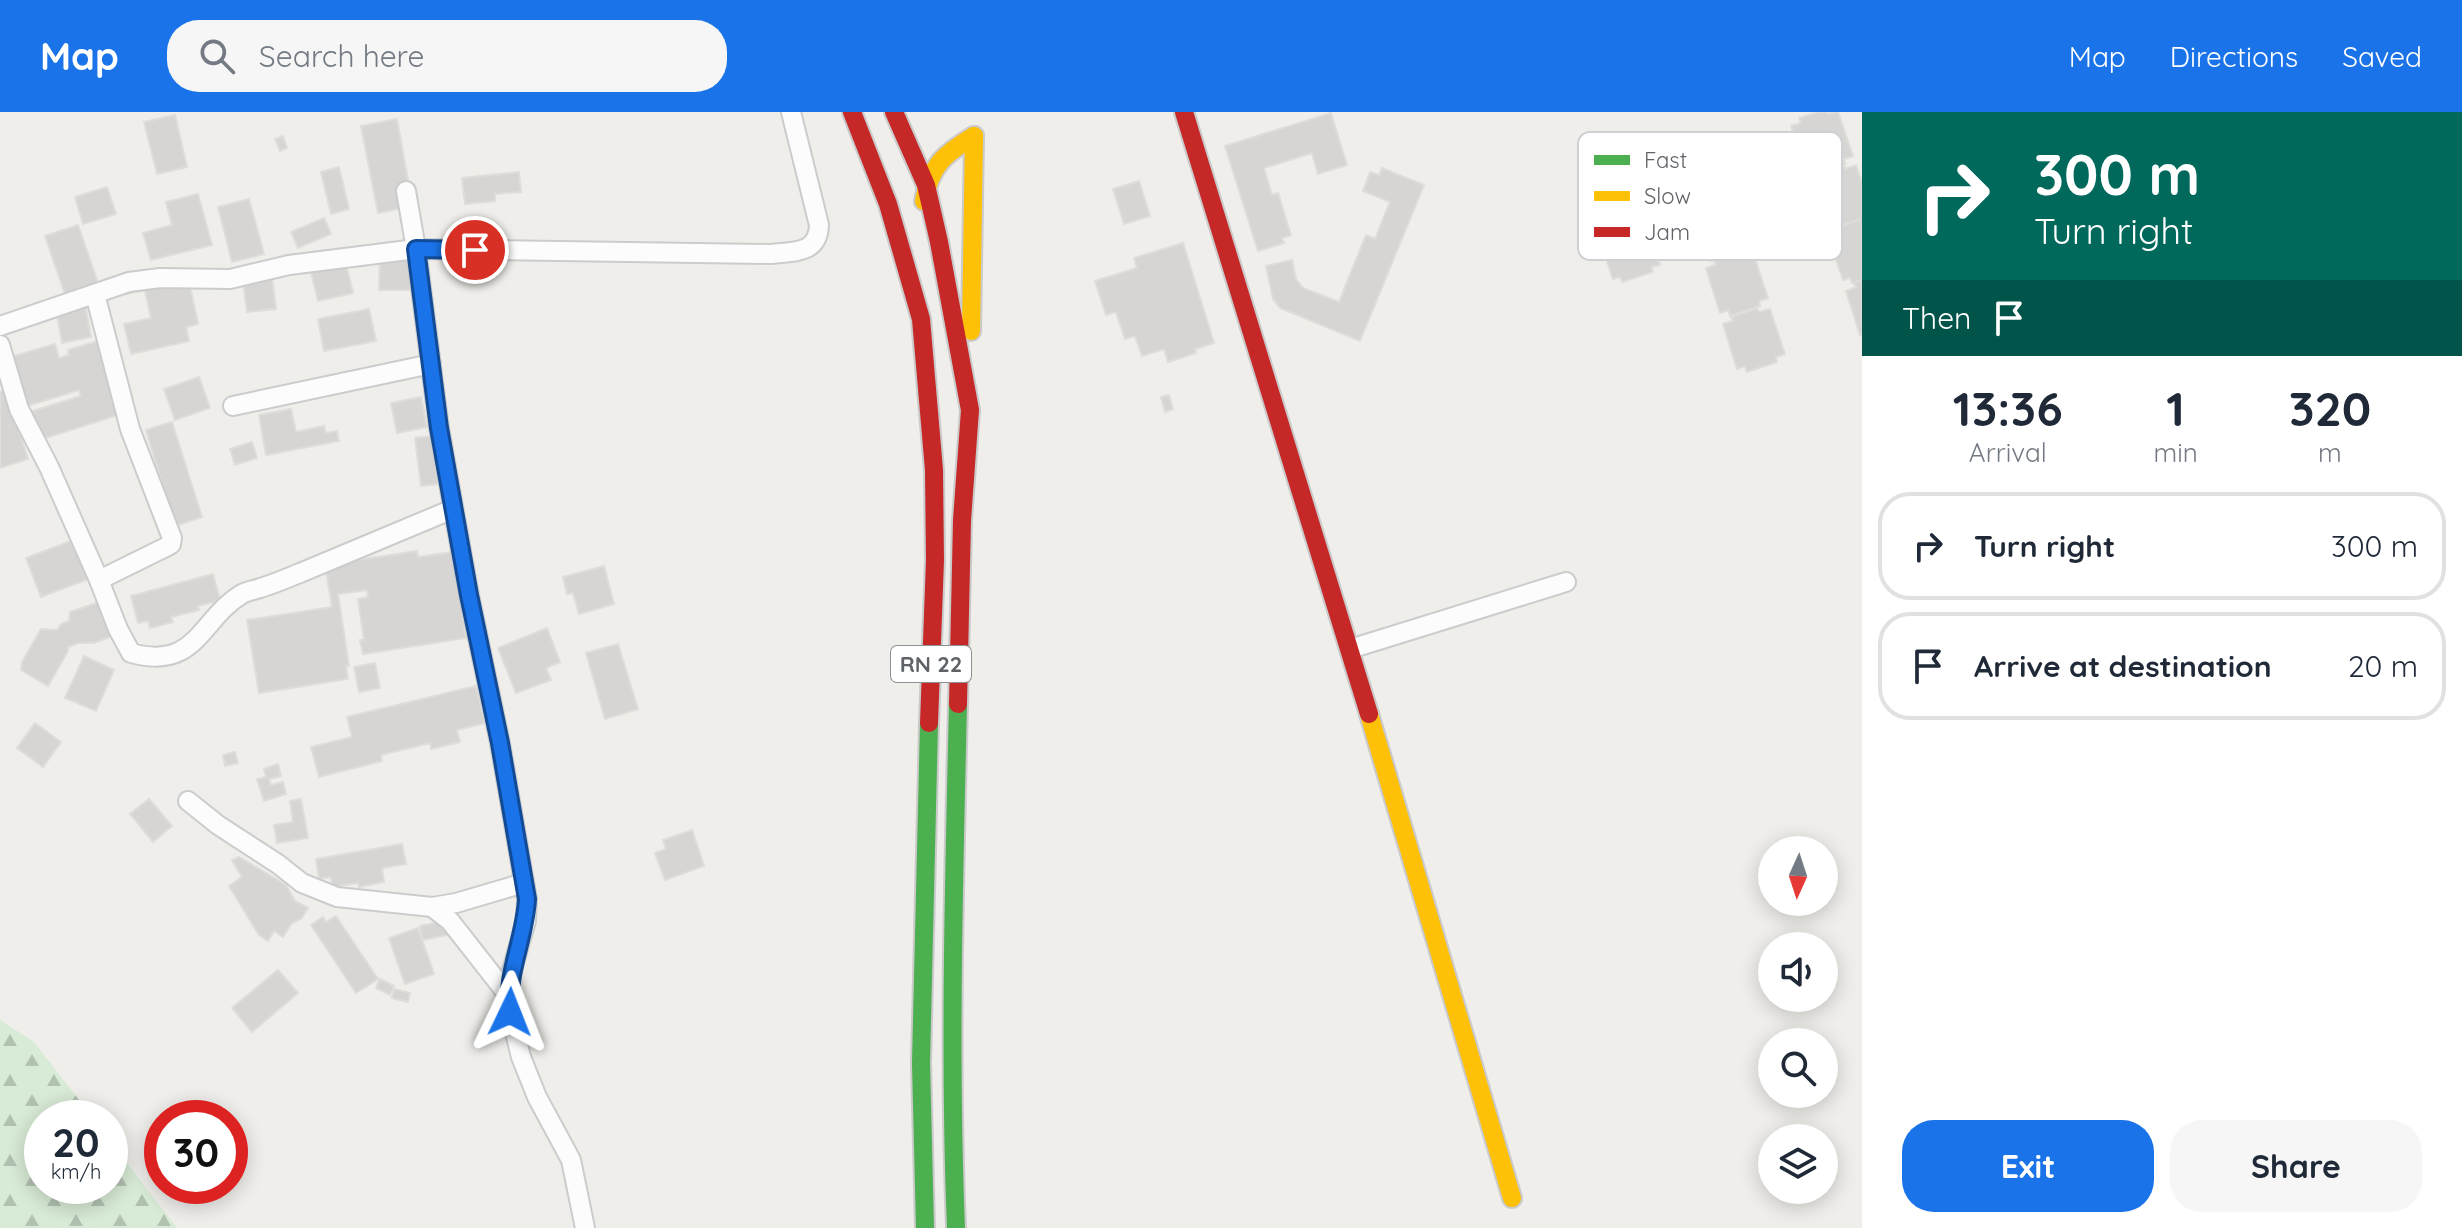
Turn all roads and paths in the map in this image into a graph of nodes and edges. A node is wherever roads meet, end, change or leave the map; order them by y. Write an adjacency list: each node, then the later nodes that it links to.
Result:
1 (791, 112): 9 (street)
2 (852, 112): 10 (main road, RN 22)
3 (894, 112): 7 (main road, RN 22)
4 (974, 112): 6 (main road)
5 (1184, 112): 20 (main road)
6 (974, 136): 7 (main road); 16 (main road)
7 (926, 185): 10 (main road); 16 (main road, RN 22)
8 (406, 191): 9 (street)
9 (416, 249): 11 (street); 14 (street)
10 (910, 279): 27 (main road, RN 22)
11 (95, 294): 12 (street); 18 (street)
12 (0, 326)
13 (0, 345): 18 (street)
14 (431, 364): 15 (street); 17 (street)
15 (233, 406)
16 (970, 410): 28 (main road, RN 22)
17 (453, 509): 18 (street); 22 (street)
18 (99, 580)
19 (1566, 582): 20 (street)
20 (1350, 649): 25 (main road)
21 (188, 801): 23 (street)
22 (524, 883): 23 (street); 24 (street)
23 (432, 907): 24 (street)
24 (508, 995): 26 (street)
25 (1512, 1198)
26 (585, 1228)
27 (925, 1228)
28 (956, 1228)

